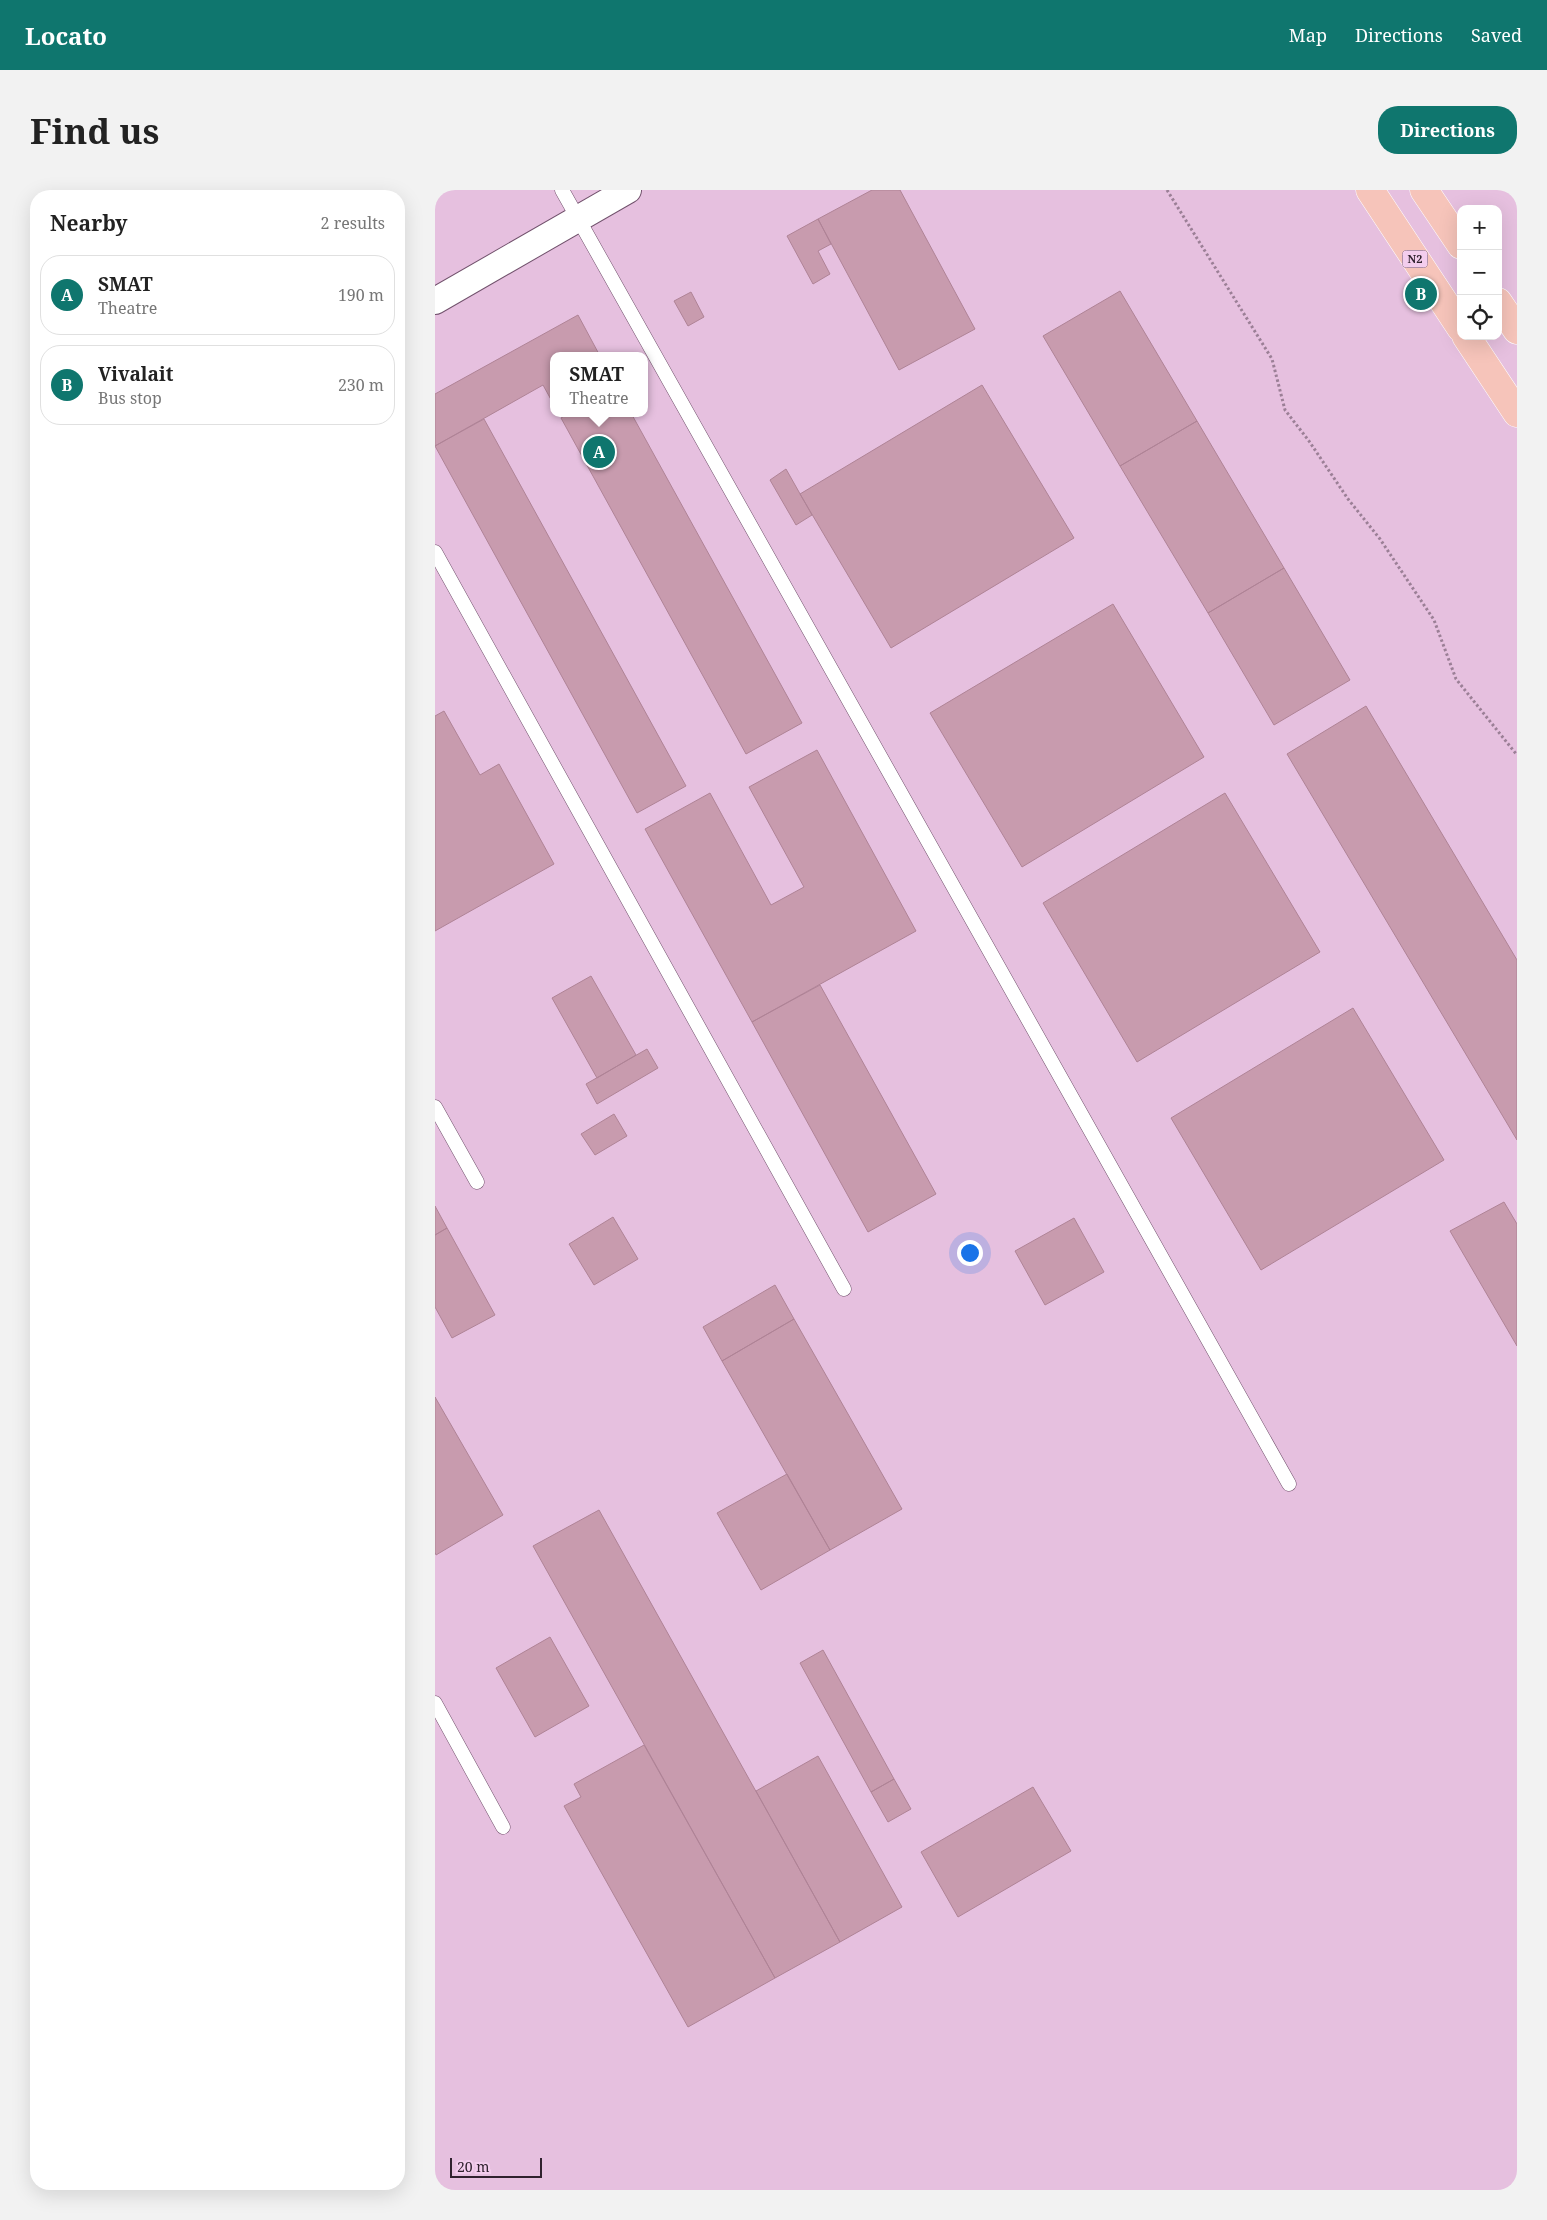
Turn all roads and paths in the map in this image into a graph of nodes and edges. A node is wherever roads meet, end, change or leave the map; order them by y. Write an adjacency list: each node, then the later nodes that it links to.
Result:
1 (562, 190): 6 (lane)
2 (628, 190): 6 (street)
3 (1167, 190): 15 (path)
4 (1369, 190): 10 (highway, N2)
5 (1425, 190): 7 (highway)
6 (578, 219): 8 (street); 19 (lane)
7 (1457, 239)
8 (435, 301)
9 (1502, 308): 11 (highway)
10 (1457, 322)
11 (1517, 330)
12 (1469, 340): 13 (highway)
13 (1517, 413)
14 (435, 552): 18 (lane)
15 (1517, 755)
16 (435, 1107): 17 (lane)
17 (477, 1182)
18 (844, 1289)
19 (1289, 1484)
20 (435, 1703): 21 (lane)
21 (503, 1827)

